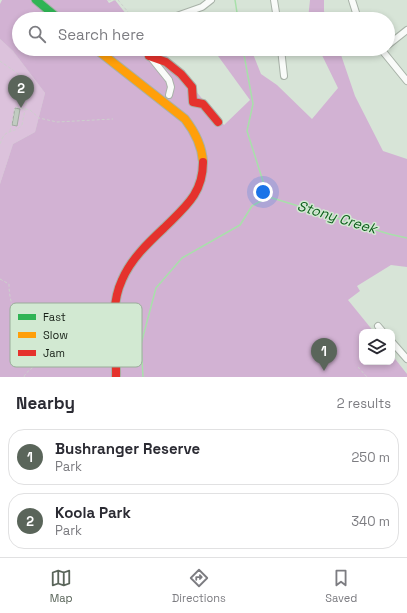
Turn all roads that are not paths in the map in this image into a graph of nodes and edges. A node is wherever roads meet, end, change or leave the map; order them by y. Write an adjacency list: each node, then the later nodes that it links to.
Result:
1 (36, 0): 5 (main road)
2 (211, 0): 6 (street)
3 (274, 0): 7 (street)
4 (352, 0): 8 (street)
5 (51, 12)
6 (188, 12)
7 (276, 12)
8 (356, 12)
9 (407, 30): 10 (street)
10 (395, 39)
11 (105, 56): 20 (main road)
12 (149, 56): 18 (street)
13 (154, 56): 19 (main road)
14 (282, 56): 16 (street)
15 (387, 56): 17 (street)
16 (284, 76)
17 (407, 81)
18 (169, 95)
19 (218, 122)
20 (115, 303)
21 (378, 326): 22 (street)
22 (380, 329)
23 (395, 345): 24 (street)
24 (407, 359)

